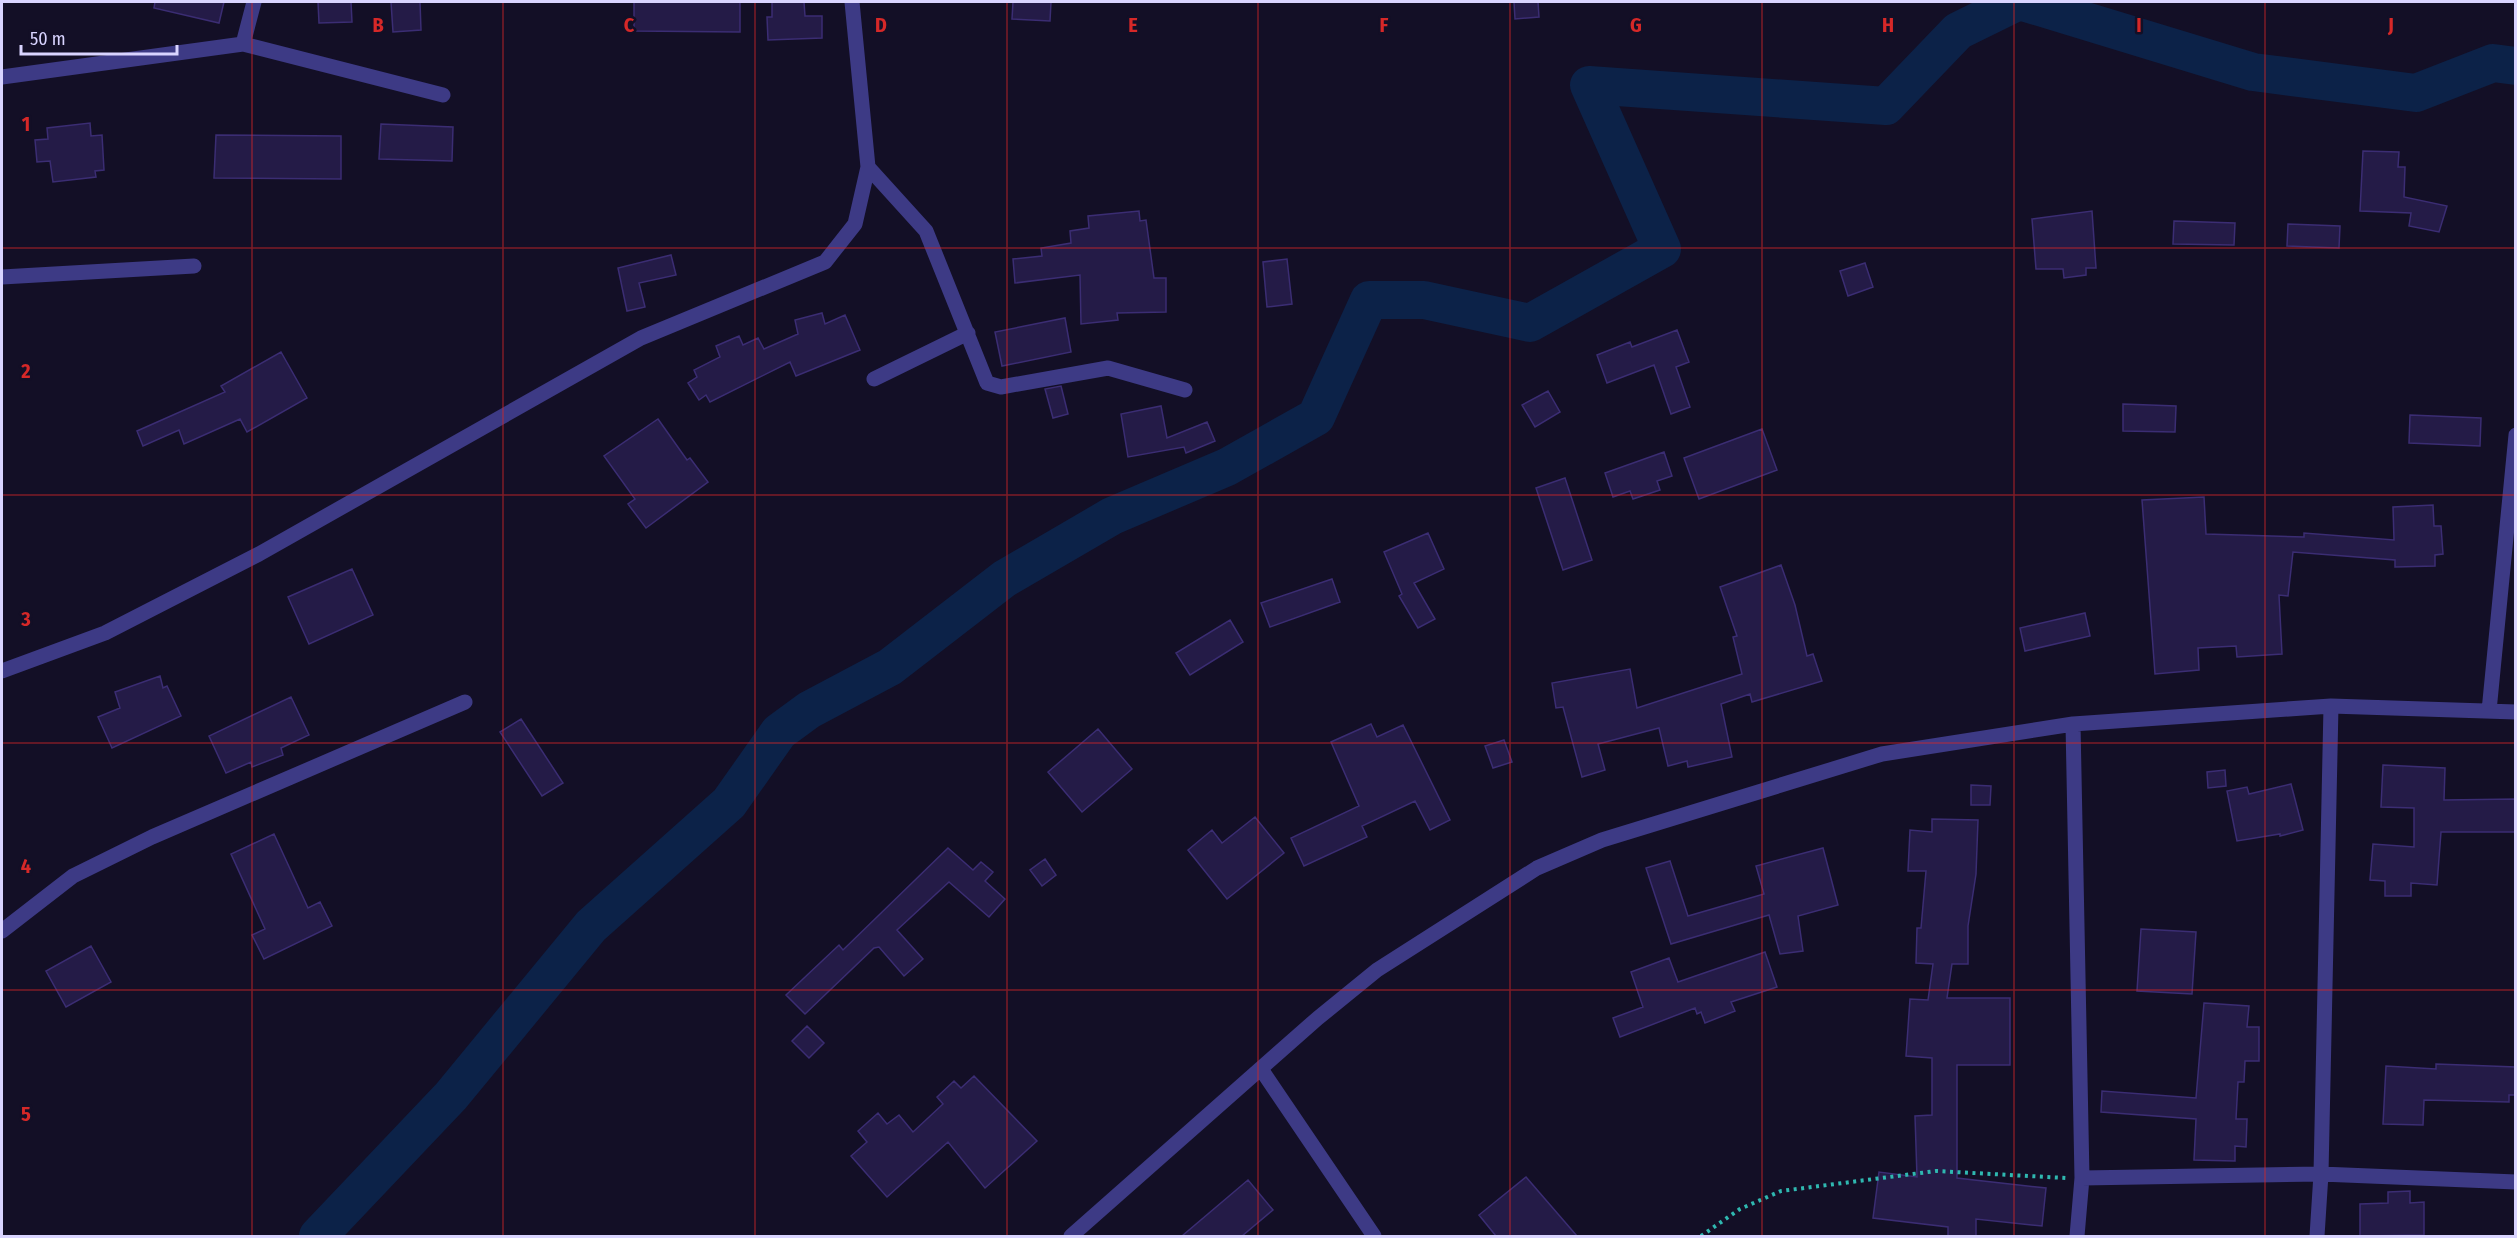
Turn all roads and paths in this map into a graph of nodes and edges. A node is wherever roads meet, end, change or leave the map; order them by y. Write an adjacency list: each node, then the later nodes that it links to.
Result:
1 (254, 2): 3 (street)
2 (852, 2): 6 (street)
3 (243, 44): 4 (street); 5 (street)
4 (2, 77)
5 (443, 95)
6 (868, 167): 9 (street); 13 (street)
7 (194, 266): 8 (street)
8 (2, 277)
9 (968, 333): 10 (street); 11 (street)
10 (874, 379)
11 (1185, 390)
12 (2516, 435): 16 (street)
13 (2, 671)
14 (465, 702): 19 (street)
15 (2331, 706): 16 (street); 18 (street); 21 (street)
16 (2489, 711): 17 (street)
17 (2516, 712)
18 (2073, 724): 20 (street); 22 (street)
19 (2, 931)
20 (1261, 1069): 24 (street); 25 (street)
21 (2321, 1174): 22 (street); 23 (street); 28 (street)
22 (2082, 1178): 26 (path); 27 (street)
23 (2516, 1182)
24 (1075, 1235)
25 (1374, 1236)
26 (1701, 1236)
27 (2078, 1236)
28 (2317, 1236)

